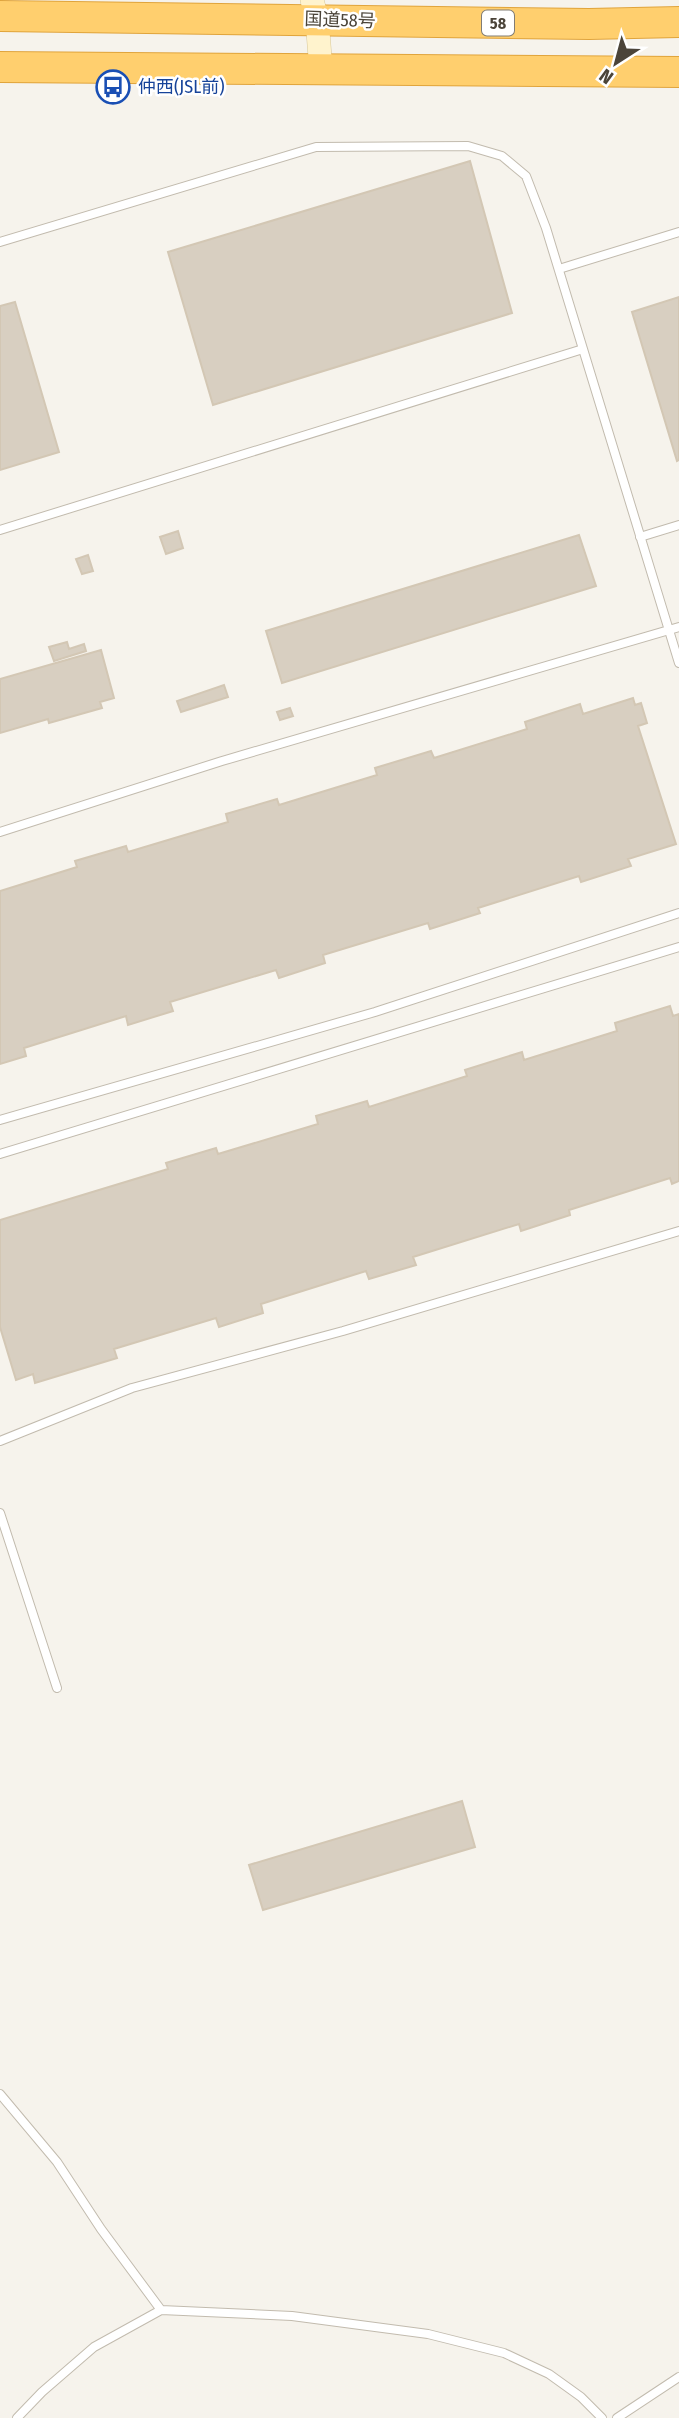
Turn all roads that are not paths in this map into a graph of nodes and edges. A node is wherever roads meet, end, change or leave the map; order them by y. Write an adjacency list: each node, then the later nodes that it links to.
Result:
1 (315, 9): 2 (highway, 国道58号 / 58); 3 (highway, 国道58号 / 58); 5 (street)
2 (0, 16)
3 (679, 22)
4 (0, 67): 5 (highway)
5 (321, 70): 6 (highway)
6 (679, 72)
7 (679, 232): 9 (lane)
8 (0, 242): 9 (lane)
9 (559, 269): 10 (lane)
10 (583, 349): 12 (lane); 13 (lane)
11 (679, 525): 13 (lane)
12 (0, 530)
13 (640, 537): 15 (lane)
14 (679, 627): 15 (lane)
15 (668, 630): 16 (lane); 17 (lane)
16 (679, 663)
17 (0, 832)
18 (679, 913): 20 (lane)
19 (679, 947): 21 (lane)
20 (0, 1120)
21 (0, 1154)
22 (679, 1231): 23 (lane)
23 (0, 1441)
24 (0, 1513): 25 (lane)
25 (57, 1688)
26 (0, 2094): 27 (lane)
27 (160, 2310): 29 (lane); 30 (lane)
28 (679, 2377): 31 (lane)
29 (17, 2418)
30 (602, 2418)
31 (617, 2418)

